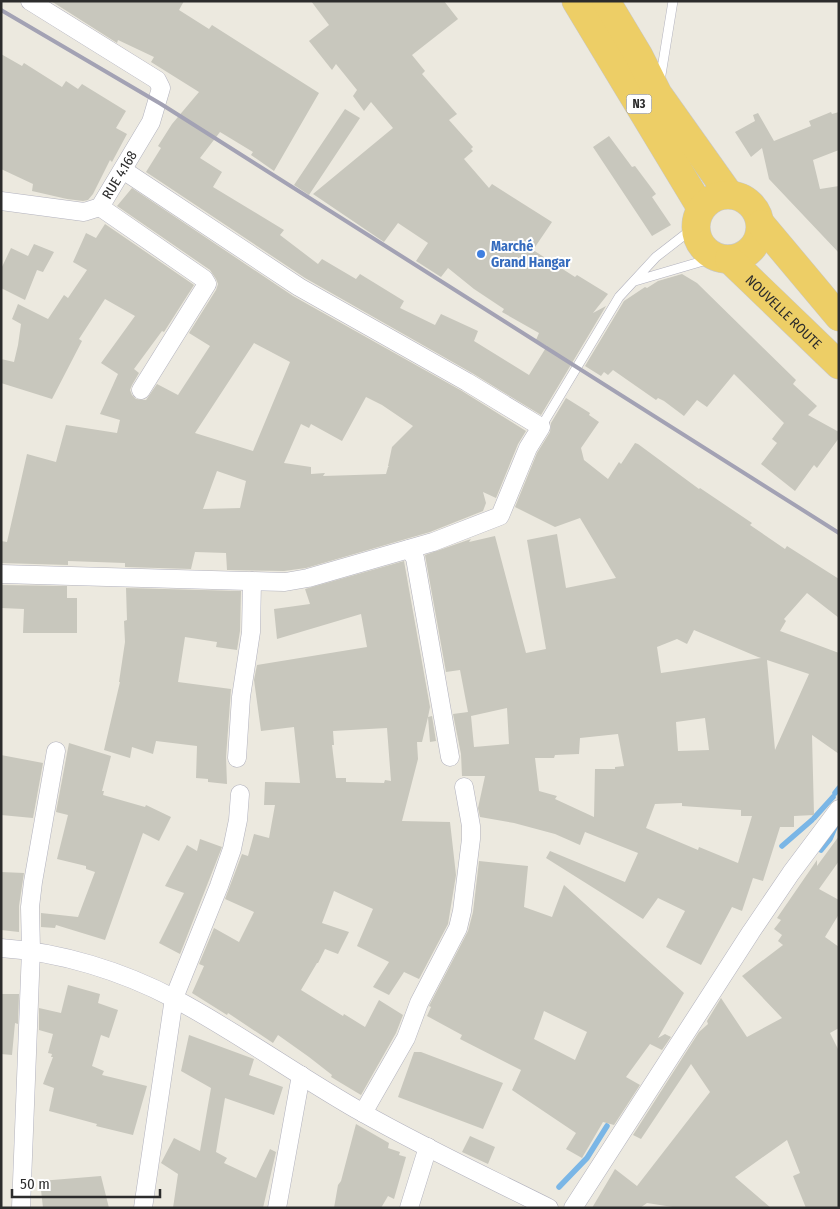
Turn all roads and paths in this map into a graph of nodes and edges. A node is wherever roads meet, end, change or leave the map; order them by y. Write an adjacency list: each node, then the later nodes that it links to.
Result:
1 (30, 1): 6 (street, RUE 4.168)
2 (576, 1): 10 (highway, N3)
3 (606, 1): 5 (highway, N3)
4 (673, 1): 5 (lane)
5 (658, 94): 7 (highway, N3)
6 (123, 170): 9 (street, RUE 4.168); 17 (street)
7 (729, 194): 10 (highway); 11 (highway)
8 (1, 201): 9 (street, RUE 4.168)
9 (100, 207): 16 (street)
10 (699, 217): 12 (highway); 13 (lane)
11 (761, 224): 12 (highway); 14 (highway)
12 (723, 258): 13 (lane); 15 (highway, NOUVELLE ROUTE)
13 (632, 281): 17 (lane)
14 (839, 317)
15 (839, 365)
16 (141, 390)
17 (541, 427): 18 (street)
18 (410, 549): 20 (street); 22 (street)
19 (1, 574): 20 (street)
20 (252, 581): 23 (street)
21 (56, 751): 28 (street)
22 (450, 757)
23 (237, 758)
24 (464, 787): 31 (street)
25 (240, 794): 29 (street)
26 (839, 809): 38 (street)
27 (1, 948): 28 (street)
28 (31, 950): 29 (street); 33 (street)
29 (174, 998): 30 (street); 34 (street)
30 (301, 1075): 31 (street); 35 (street)
31 (363, 1113): 32 (street)
32 (428, 1147): 36 (street); 37 (street)
33 (21, 1208)
34 (142, 1208)
35 (277, 1208)
36 (409, 1208)
37 (549, 1208)
38 (574, 1208)

